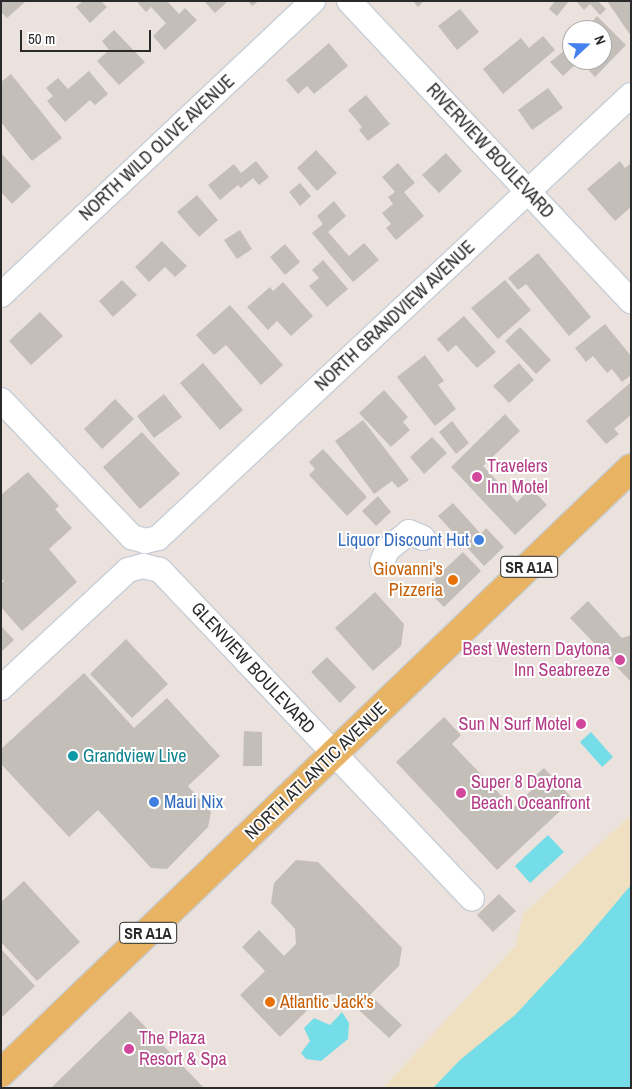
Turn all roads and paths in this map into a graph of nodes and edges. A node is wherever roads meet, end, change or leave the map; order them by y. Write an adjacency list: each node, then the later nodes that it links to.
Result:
1 (313, 1): 5 (street, NORTH WILD OLIVE AVENUE)
2 (349, 1): 4 (street, RIVERVIEW BOULEVARD)
3 (631, 95): 4 (street, NORTH GRANDVIEW AVENUE)
4 (529, 191): 6 (street, RIVERVIEW BOULEVARD); 7 (street, NORTH GRANDVIEW AVENUE)
5 (1, 295)
6 (631, 301)
7 (1, 400)
8 (631, 468): 12 (main road, NORTH ATLANTIC AVENUE / SR A1A)
9 (423, 538): 10 (street)
10 (382, 562)
11 (1, 688): 12 (street, GLENVIEW BOULEVARD)
12 (334, 754): 13 (street, GLENVIEW BOULEVARD); 14 (main road, NORTH ATLANTIC AVENUE / SR A1A)
13 (472, 899)
14 (1, 1073)

